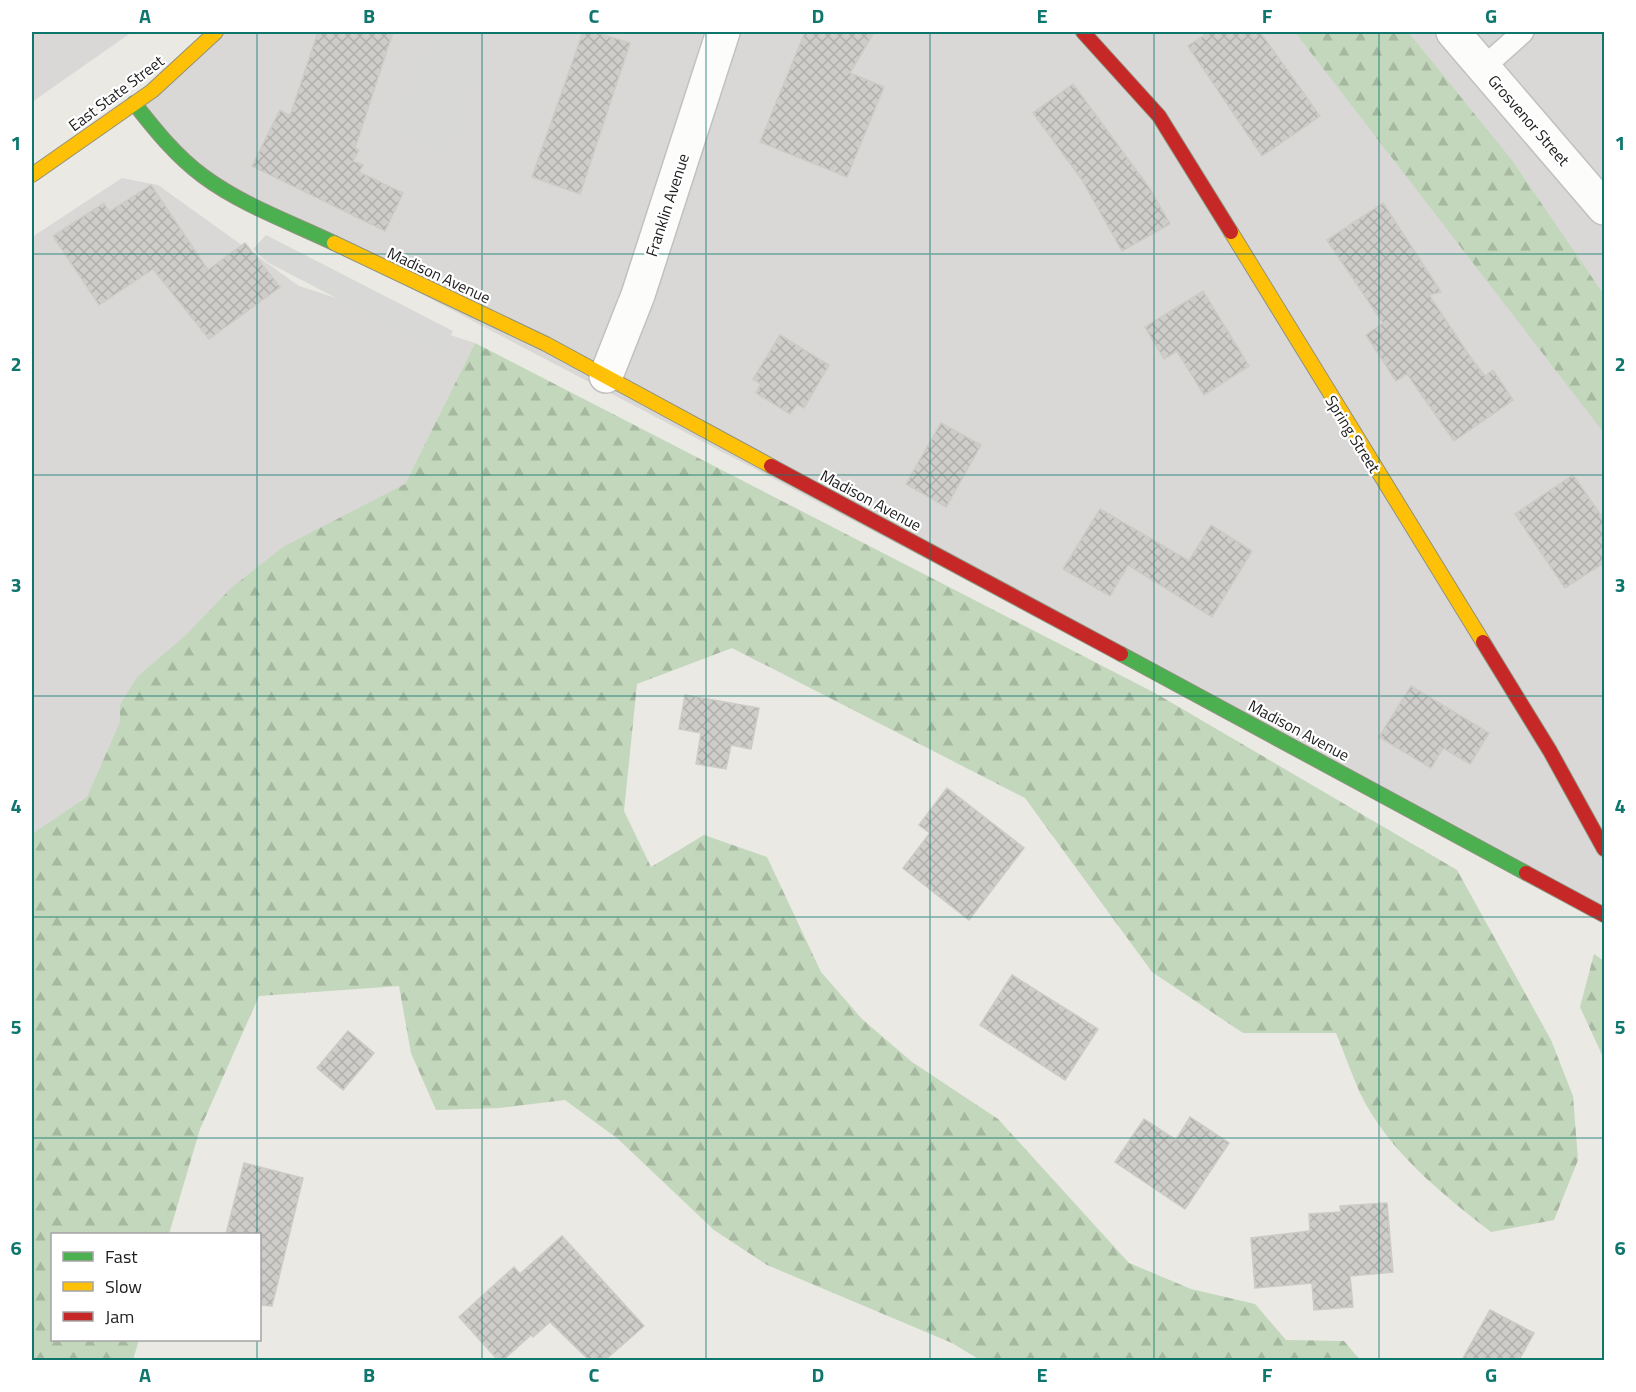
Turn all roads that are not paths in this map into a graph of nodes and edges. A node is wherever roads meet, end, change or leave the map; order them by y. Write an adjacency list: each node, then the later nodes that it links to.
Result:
1 (216, 32): 7 (street, East State Street)
2 (723, 32): 10 (street, Franklin Avenue)
3 (1083, 32): 11 (street, Spring Street)
4 (1453, 32): 6 (street, Grosvenor Street)
5 (1523, 32): 6 (lane)
6 (1484, 67): 9 (street, Grosvenor Street)
7 (134, 103): 8 (street, East State Street); 10 (street, Madison Avenue)
8 (32, 175)
9 (1605, 208)
10 (606, 376): 12 (street, Madison Avenue)
11 (1605, 849)
12 (1604, 912)

